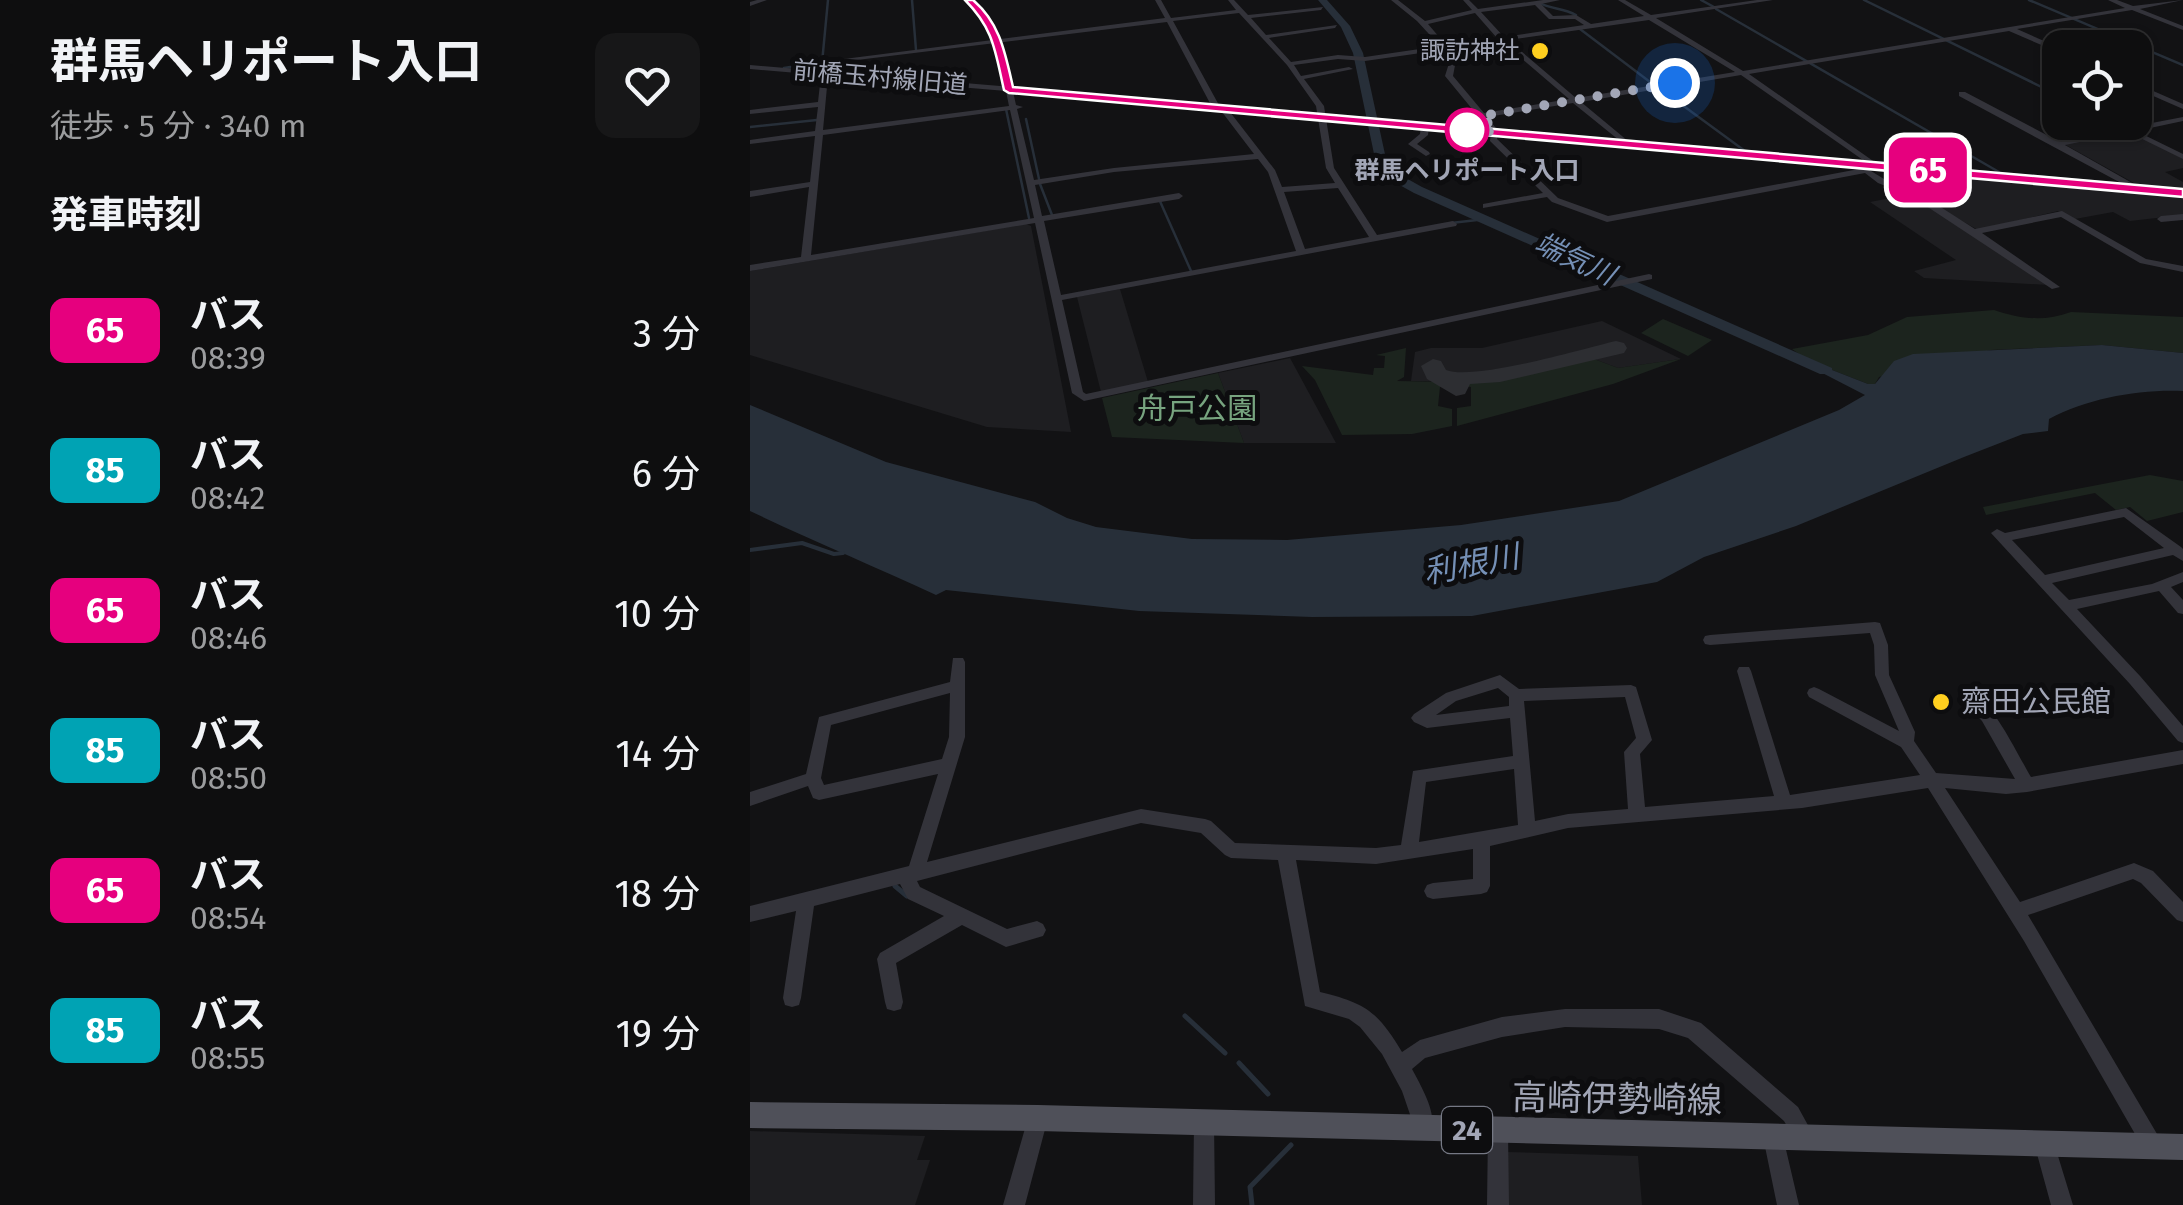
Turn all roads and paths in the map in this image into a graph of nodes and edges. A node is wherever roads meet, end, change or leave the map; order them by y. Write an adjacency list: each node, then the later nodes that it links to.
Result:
1 (764, 0): 14 (street)
2 (970, 0): 28 (main road)
3 (978, 0): 28 (main road)
4 (1158, 0): 20 (street)
5 (1232, 0): 18 (street)
6 (1394, 0): 21 (street)
7 (1466, 0): 17 (street)
8 (1557, 0): 13 (street)
9 (1621, 0): 19 (street)
10 (1770, 0): 19 (street)
11 (2111, 0): 16 (street)
12 (2182, 0): 16 (street)
13 (1537, 3): 17 (street); 23 (street)
14 (750, 4)
15 (1321, 8): 18 (street)
16 (2132, 8): 24 (street); 25 (street)
17 (1476, 11): 21 (street); 27 (street)
18 (1244, 14): 20 (street); 26 (street)
19 (1648, 18): 23 (street); 36 (street)
20 (1169, 20): 28 (street); 44 (street)
21 (1426, 23): 30 (street)
22 (1335, 26): 26 (street)
23 (1590, 26): 27 (street)
24 (2183, 28)
25 (2010, 29): 29 (street); 36 (street)
26 (1263, 37): 31 (street)
27 (1501, 38): 30 (street); 41 (street)
28 (1002, 40): 32 (street); 40 (main road); 40 (main road)
29 (2042, 43)
30 (1444, 47): 31 (street); 47 (street)
31 (1289, 64): 37 (street)
32 (771, 68): 33 (street, 前橋玉村線旧道); 35 (street, 前橋玉村線旧道)
33 (750, 69)
34 (1349, 69): 37 (street)
35 (825, 73): 40 (street, 前橋玉村線旧道); 42 (street)
36 (1744, 74): 41 (street); 62 (street)
37 (1300, 78): 48 (street)
38 (2152, 93): 43 (street)
39 (1962, 94): 58 (street)
40 (1015, 99): 44 (main road); 53 (street); 63 (street)
41 (1576, 100): 47 (street); 57 (street)
42 (822, 104): 46 (street); 53 (street)
43 (2183, 107)
44 (1216, 108): 45 (main road)
45 (1228, 109): 48 (main road); 60 (street)
46 (750, 112)
47 (1482, 116): 52 (street)
48 (1323, 117): 51 (main road); 65 (street)
49 (2183, 118): 50 (street)
50 (2152, 125)
51 (1424, 126): 52 (main road); 59 (street)
52 (1495, 132): 57 (main road); 69 (street)
53 (819, 134): 56 (street); 64 (street)
54 (2077, 140): 58 (street)
55 (2148, 140): 61 (street)
56 (750, 142)
57 (1625, 143): 62 (main road)
58 (2057, 144): 66 (street)
59 (1426, 154)
60 (1259, 156): 63 (street); 67 (street)
61 (2183, 157)
62 (1865, 167): 66 (main road); 69 (street); 77 (street)
63 (1031, 183): 75 (street)
64 (815, 184): 68 (street); 80 (street)
65 (1339, 185): 67 (street); 78 (street)
66 (2136, 188): 70 (main road)
67 (1279, 190): 79 (street)
68 (750, 194)
69 (1548, 194): 72 (street)
70 (2180, 194)
71 (1179, 196): 75 (street)
72 (1486, 206)
73 (2183, 216): 74 (street)
74 (2161, 219)
75 (1039, 220): 80 (street); 85 (street)
76 (1453, 224): 78 (street)
77 (1974, 232): 82 (street); 84 (street)
78 (1376, 239): 79 (street)
79 (1302, 253): 85 (street)
80 (806, 258): 81 (street)
81 (750, 268)
82 (2183, 269)
83 (1646, 278): 85 (street)
84 (2055, 287)
85 (1058, 298)
86 (2179, 553): 88 (street); 88 (street)
87 (2183, 578): 89 (street)
88 (2041, 580): 90 (street)
89 (2161, 584): 90 (street); 91 (street)
90 (2066, 606): 99 (street)
91 (2183, 609)
92 (1710, 640): 100 (street)
93 (958, 662): 95 (street)
94 (1744, 671): 108 (street)
95 (956, 686): 103 (street); 104 (street)
96 (1814, 693): 100 (street)
97 (1517, 703): 97 (street); 102 (street); 109 (street)
98 (1978, 708): 106 (street)
99 (2183, 738)
100 (1906, 742): 105 (street)
101 (2183, 757): 106 (street)
102 (1519, 762): 110 (street); 112 (street)
103 (947, 765): 104 (street); 114 (street)
104 (812, 778): 107 (street)
105 (1934, 780): 106 (street); 108 (street); 117 (street)
106 (2027, 785)
107 (750, 798)
108 (1784, 802): 109 (street)
109 (1637, 814): 110 (street)
110 (1527, 830): 111 (street)
111 (1482, 840): 112 (street); 115 (street)
112 (1408, 850): 113 (street)
113 (1282, 851): 114 (street); 124 (street)
114 (910, 875): 116 (street); 120 (street)
115 (1433, 891)
116 (806, 900): 118 (street); 122 (street)
117 (2019, 910): 119 (street); 133 (street)
118 (750, 914)
119 (2183, 914)
120 (962, 916): 121 (street); 123 (street)
121 (1037, 930)
122 (792, 998)
123 (894, 1002)
124 (1401, 1066): 128 (street); 131 (street)
125 (750, 1115): 126 (main road, 高崎伊勢崎線 / 24)
126 (1038, 1118): 127 (main road, 高崎伊勢崎線 / 24); 135 (street)
127 (1204, 1122): 128 (main road, 高崎伊勢崎線 / 24); 136 (street)
128 (1424, 1128): 129 (main road, 高崎伊勢崎線 / 24)
129 (1498, 1132): 130 (main road, 高崎伊勢崎線 / 24); 137 (street)
130 (1773, 1137): 131 (main road, 高崎伊勢崎線 / 24); 138 (street)
131 (1805, 1138): 132 (main road, 高崎伊勢崎線 / 24)
132 (2044, 1143): 133 (main road, 高崎伊勢崎線 / 24); 139 (street)
133 (2153, 1146): 134 (main road, 高崎伊勢崎線 / 24)
134 (2183, 1147)
135 (1014, 1205)
136 (1204, 1205)
137 (1498, 1205)
138 (1788, 1205)
139 (2062, 1205)

